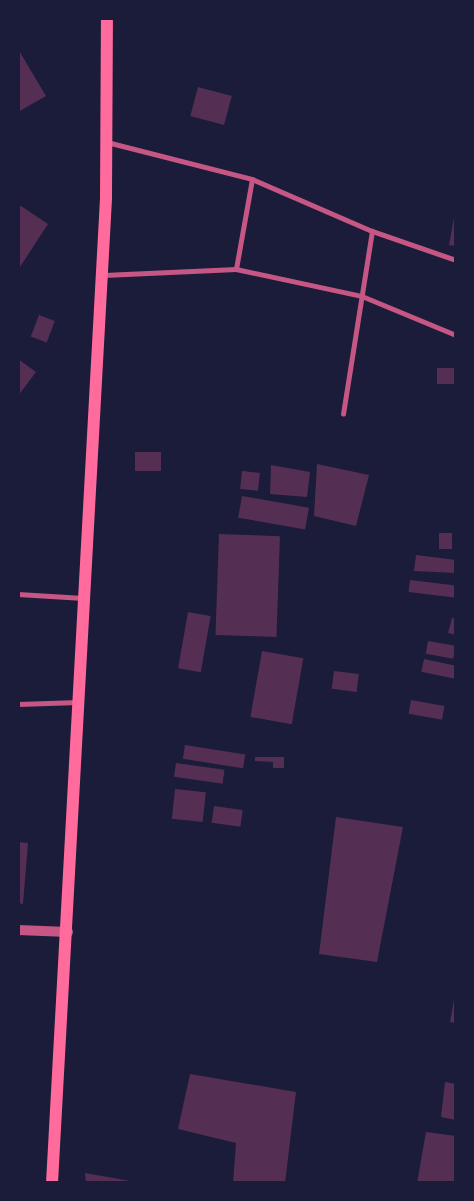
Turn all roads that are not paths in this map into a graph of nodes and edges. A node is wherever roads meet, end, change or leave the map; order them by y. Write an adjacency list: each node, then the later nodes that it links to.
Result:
1 (107, 18): 2 (main road)
2 (107, 142): 3 (lane); 7 (main road)
3 (252, 179): 4 (lane); 6 (lane)
4 (372, 231): 5 (lane); 8 (lane)
5 (456, 260)
6 (236, 269): 7 (lane); 8 (lane)
7 (102, 275): 12 (main road)
8 (362, 296): 9 (lane); 10 (lane)
9 (456, 335)
10 (343, 414)
11 (18, 594): 12 (lane)
12 (83, 598): 13 (main road)
13 (78, 702): 14 (lane); 16 (main road)
14 (18, 704)
15 (18, 930): 16 (street)
16 (68, 932): 17 (main road)
17 (52, 1183)

